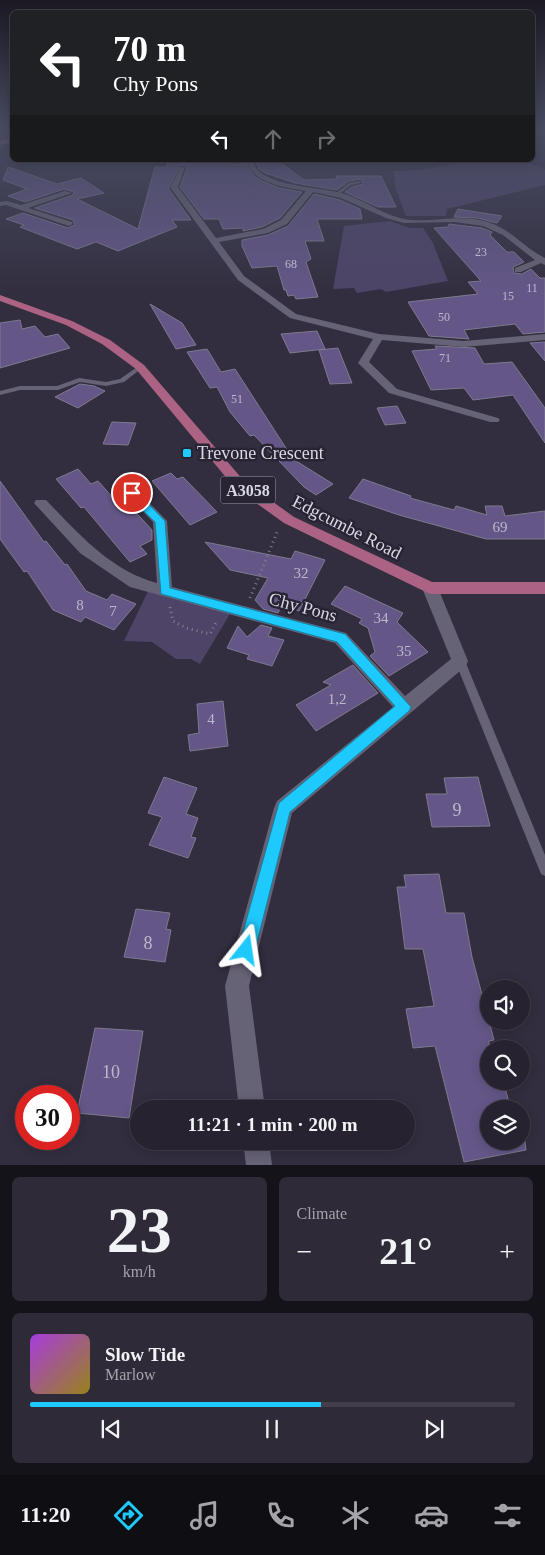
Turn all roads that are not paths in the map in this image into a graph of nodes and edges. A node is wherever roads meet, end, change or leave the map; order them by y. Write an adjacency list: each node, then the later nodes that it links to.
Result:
1 (175, 184): 10 (street)
2 (282, 184): 4 (street)
3 (350, 184): 6 (lane)
4 (310, 190): 6 (street); 10 (street)
5 (68, 193): 8 (street)
6 (338, 194): 11 (street)
7 (0, 204): 8 (street)
8 (20, 208): 9 (street)
9 (69, 224)
10 (213, 241): 14 (street)
11 (543, 261): 12 (street)
12 (518, 270)
13 (0, 298): 16 (main road, Edgcumbe Road / A3058)
14 (379, 337): 15 (street); 18 (street)
15 (545, 337)
16 (140, 367): 17 (lane); 21 (main road, Edgcumbe Road / A3058)
17 (0, 394)
18 (494, 420)
19 (132, 493): 23 (street)
20 (41, 503): 23 (street, Chy Pons)
21 (430, 588): 22 (main road, Edgcumbe Road / A3058); 24 (street)
22 (545, 588)
23 (169, 592): 25 (street, Chy Pons)
24 (460, 661): 25 (street); 26 (lane)
25 (404, 707): 27 (street)
26 (545, 870)
27 (251, 1100)
28 (257, 1150): 29 (street)
29 (259, 1165)

